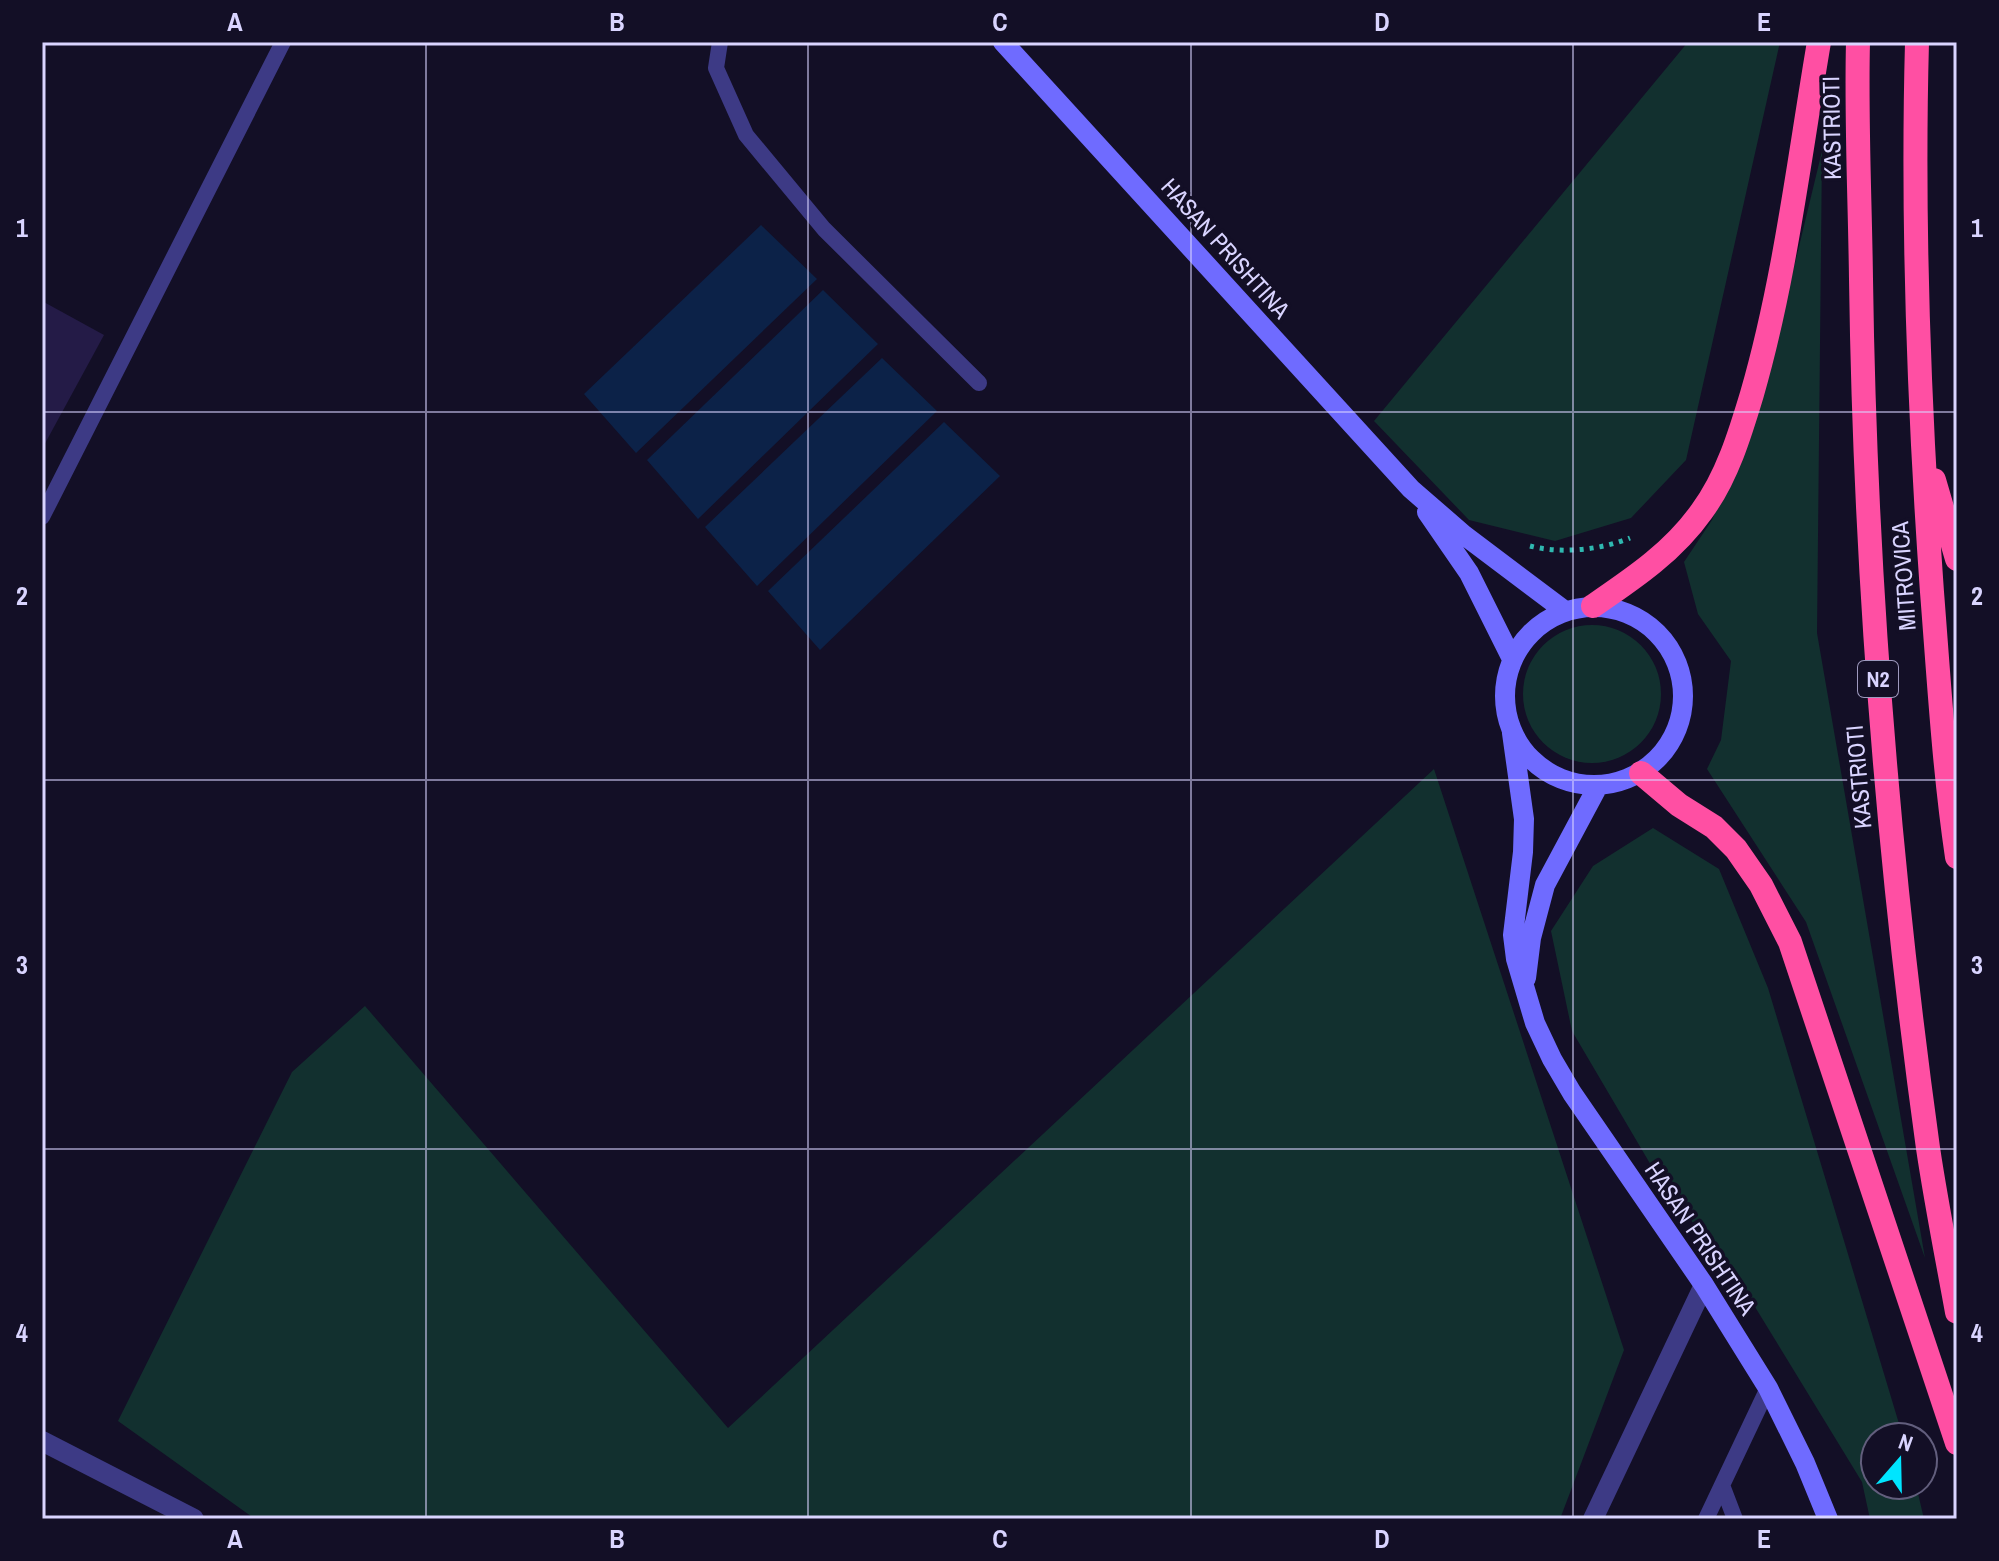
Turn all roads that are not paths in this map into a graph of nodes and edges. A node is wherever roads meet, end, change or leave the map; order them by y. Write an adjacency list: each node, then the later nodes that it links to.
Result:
1 (283, 42): 10 (lane)
2 (720, 42): 7 (lane)
3 (1003, 42): 9 (main road, HASAN PRISHTINA)
4 (1819, 42): 12 (highway)
5 (1858, 42): 21 (highway, KASTRIOTI / N2)
6 (1917, 42): 8 (highway)
7 (979, 383)
8 (1921, 433): 11 (highway); 18 (highway, MITROVICA)
9 (1411, 489): 13 (main road, HASAN PRISHTINA); 14 (main road, HASAN PRISHTINA)
10 (42, 517)
11 (1957, 559)
12 (1593, 606): 13 (main road); 16 (main road)
13 (1565, 611): 14 (main road)
14 (1512, 659): 15 (main road)
15 (1512, 733): 17 (main road); 19 (main road, HASAN PRISHTINA)
16 (1641, 773): 17 (main road); 24 (highway)
17 (1598, 786): 19 (main road, HASAN PRISHTINA)
18 (1957, 857)
19 (1524, 989): 20 (main road, HASAN PRISHTINA)
20 (1704, 1285): 22 (main road, HASAN PRISHTINA); 27 (street)
21 (1957, 1312)
22 (1768, 1388): 25 (lane); 30 (main road, HASAN PRISHTINA)
23 (42, 1441): 26 (street)
24 (1957, 1443)
25 (1722, 1485): 28 (lane); 29 (lane)
26 (194, 1519)
27 (1593, 1519)
28 (1706, 1519)
29 (1735, 1519)
30 (1828, 1519)

